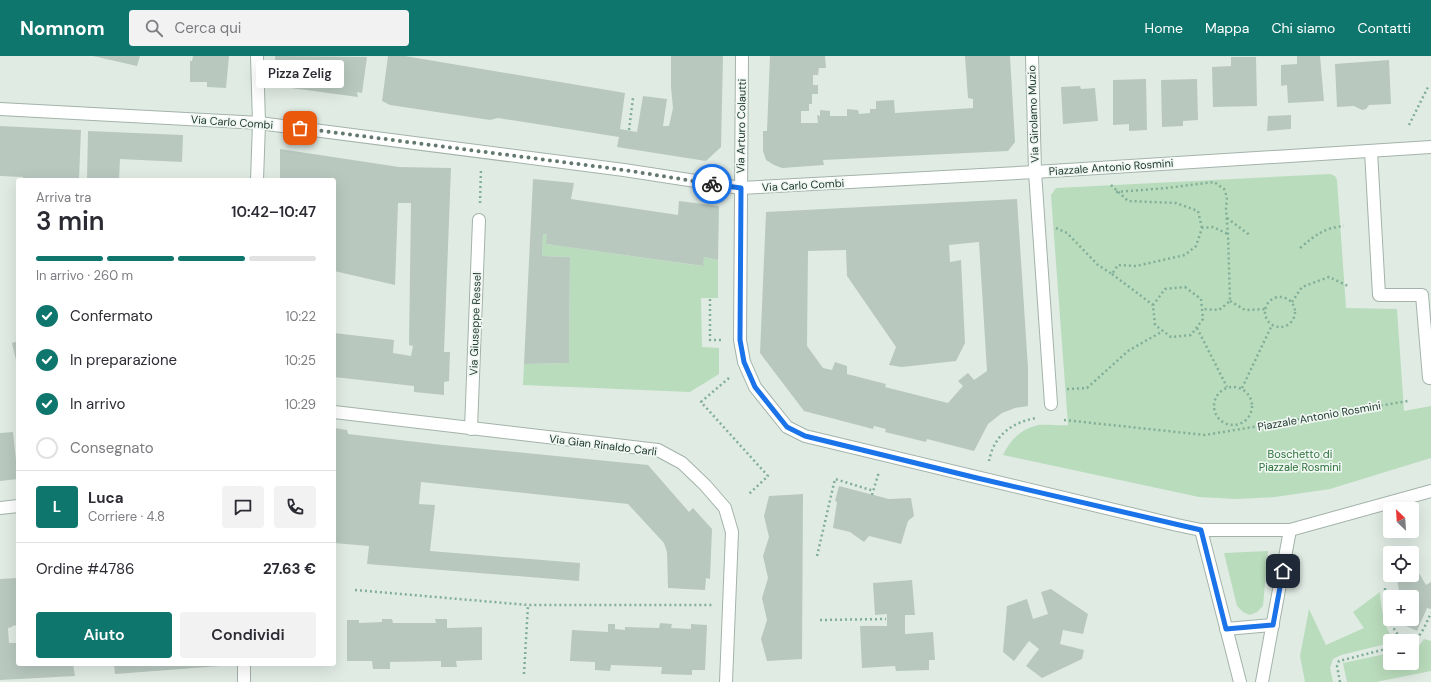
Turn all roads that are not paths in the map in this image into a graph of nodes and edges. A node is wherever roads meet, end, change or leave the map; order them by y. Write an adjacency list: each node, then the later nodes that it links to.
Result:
1 (257, 56): 5 (street)
2 (742, 56): 10 (street, Via Arturo Colautti)
3 (1032, 56): 8 (street, Via Girolamo Muzio)
4 (0, 109): 5 (street, Via Carlo Combi)
5 (259, 123): 9 (street); 10 (street, Via Carlo Combi)
6 (1431, 147): 7 (street, Piazzale Antonio Rosmini)
7 (1371, 151): 8 (street, Piazzale Antonio Rosmini); 12 (street)
8 (1035, 172): 10 (street, Via Carlo Combi); 13 (street, Piazzale Antonio Rosmini)
9 (257, 178)
10 (741, 188): 19 (street, Via Arturo Colautti)
11 (479, 220): 15 (street, Via Giuseppe Ressel)
12 (1429, 378)
13 (1051, 404)
14 (336, 412): 15 (street, Via Gian Rinaldo Carli)
15 (471, 429): 25 (street, Via Gian Rinaldo Carli)
16 (1431, 491): 20 (street, Via Arturo Colautti)
17 (16, 506): 18 (street)
18 (0, 508)
19 (1201, 530): 20 (street, Via Arturo Colautti); 22 (street)
20 (1290, 530): 21 (street)
21 (1273, 625): 22 (street); 27 (street)
22 (1226, 629): 26 (street)
23 (244, 666): 24 (street)
24 (244, 682)
25 (726, 682)
26 (1240, 682)
27 (1262, 682)

